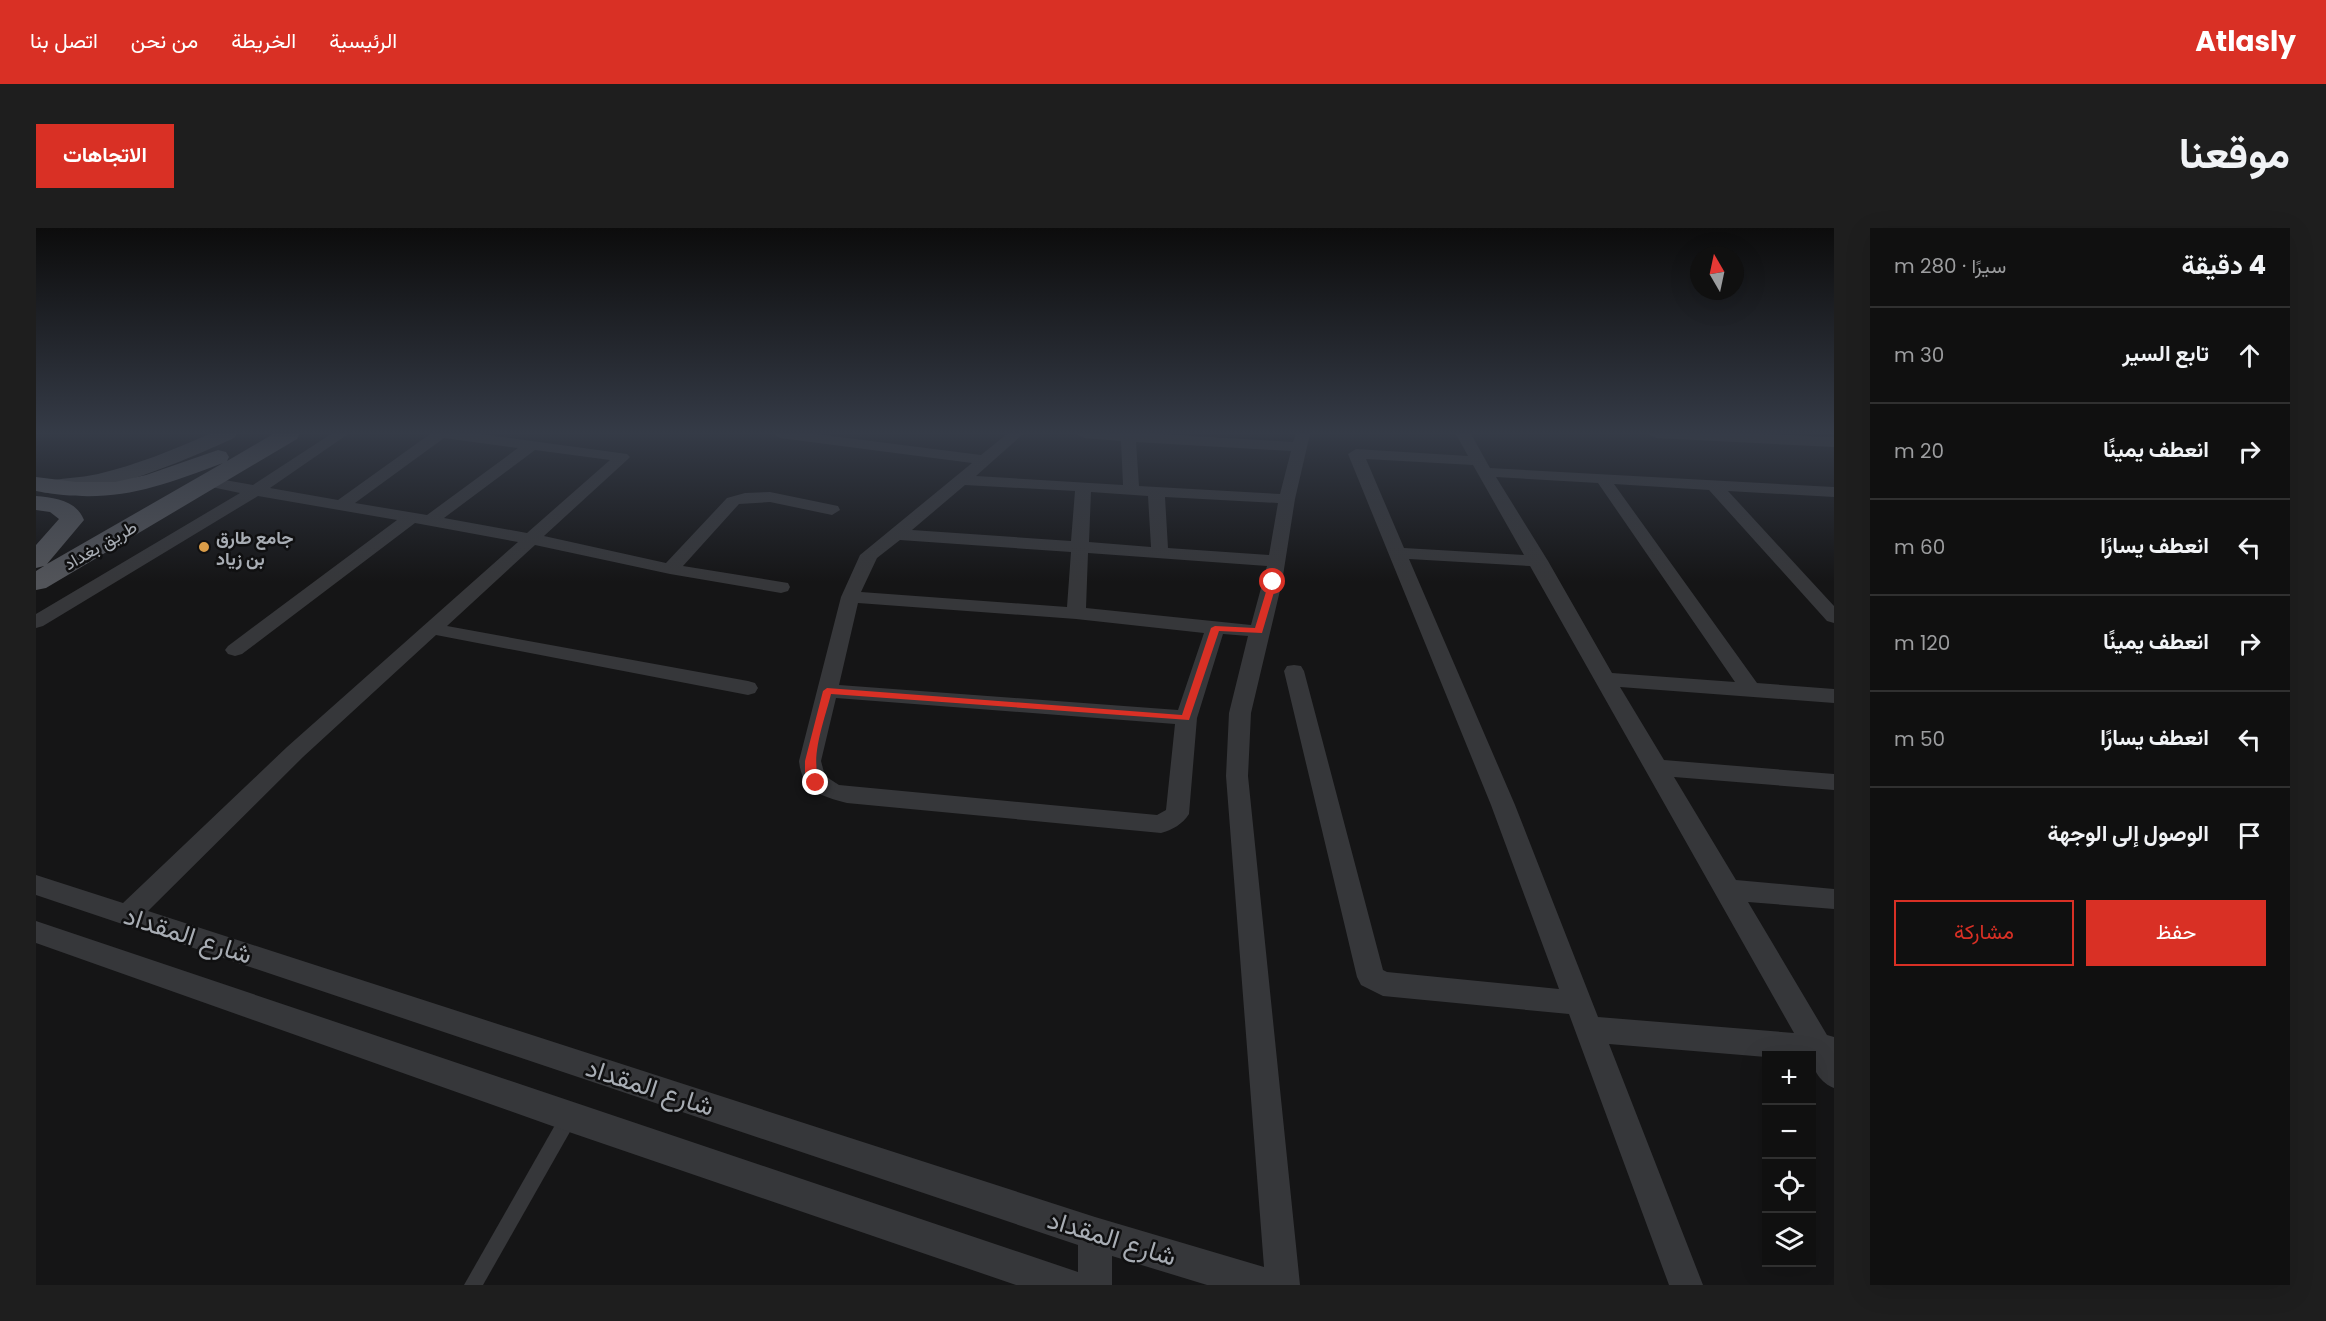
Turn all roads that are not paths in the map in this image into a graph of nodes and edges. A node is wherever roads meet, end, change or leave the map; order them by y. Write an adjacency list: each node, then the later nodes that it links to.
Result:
1 (83, 483): 23 (main road)
2 (141, 483): 23 (main road)
3 (174, 483): 36 (main road, طريق بغداد)
4 (205, 483): 36 (main road, طريق بغداد)
5 (216, 483): 21 (street)
6 (266, 483): 21 (street)
7 (375, 483): 26 (street)
8 (475, 483): 28 (street)
9 (593, 483): 30 (street)
10 (957, 483): 29 (street)
11 (1019, 483): 19 (street)
12 (1131, 483): 20 (street)
13 (1291, 483): 25 (street)
14 (1368, 483): 33 (street)
15 (1492, 483): 35 (street)
16 (1606, 483): 50 (street)
17 (1687, 483): 18 (street)
18 (1714, 485): 24 (street); 41 (street)
19 (1083, 487): 20 (street); 31 (street)
20 (1131, 489): 22 (street)
21 (256, 490): 26 (street); 42 (street)
22 (1156, 490): 25 (street); 32 (street)
23 (40, 492): 36 (main road)
24 (1832, 493)
25 (1287, 499): 34 (street)
26 (342, 505): 28 (street)
27 (832, 510): 37 (street)
28 (421, 519): 30 (street); 46 (street)
29 (894, 534): 31 (street); 39 (street)
30 (532, 539): 37 (street); 44 (street)
31 (1081, 547): 32 (street); 40 (street)
32 (1160, 553): 34 (street)
33 (1397, 553): 35 (street); 61 (street)
34 (1277, 561): 45 (street)
35 (1539, 561): 48 (street)
36 (36, 567)
37 (670, 569): 38 (street)
38 (781, 587)
39 (850, 597): 40 (street); 51 (street)
40 (1076, 613): 43 (street)
41 (1834, 617)
42 (36, 622)
43 (1215, 628): 45 (street); 53 (street)
44 (433, 629): 49 (street); 59 (street)
45 (1259, 631): 71 (street)
46 (235, 650)
47 (1294, 671): 61 (street)
48 (1607, 679): 50 (street); 54 (street)
49 (747, 688)
50 (1751, 690): 52 (street)
51 (827, 691): 53 (street); 53 (street)
52 (1834, 696)
53 (1186, 718)
54 (1658, 768): 55 (street); 57 (street)
55 (1834, 782)
56 (36, 885): 59 (street, شارع المقداد)
57 (1728, 890): 58 (street); 63 (street)
58 (1834, 899)
59 (127, 915): 66 (street, شارع المقداد)
60 (36, 932): 65 (street, شارع المقداد)
61 (1579, 1003): 62 (street)
62 (1590, 1029): 63 (street); 72 (street)
63 (1827, 1049): 64 (street)
64 (1834, 1074)
65 (569, 1117): 67 (lane); 68 (street, شارع المقداد)
66 (1095, 1234): 69 (street); 70 (street, شارع المقداد)
67 (473, 1285)
68 (1067, 1285)
69 (1095, 1285)
70 (1265, 1285)
71 (1283, 1285)
72 (1686, 1285)

